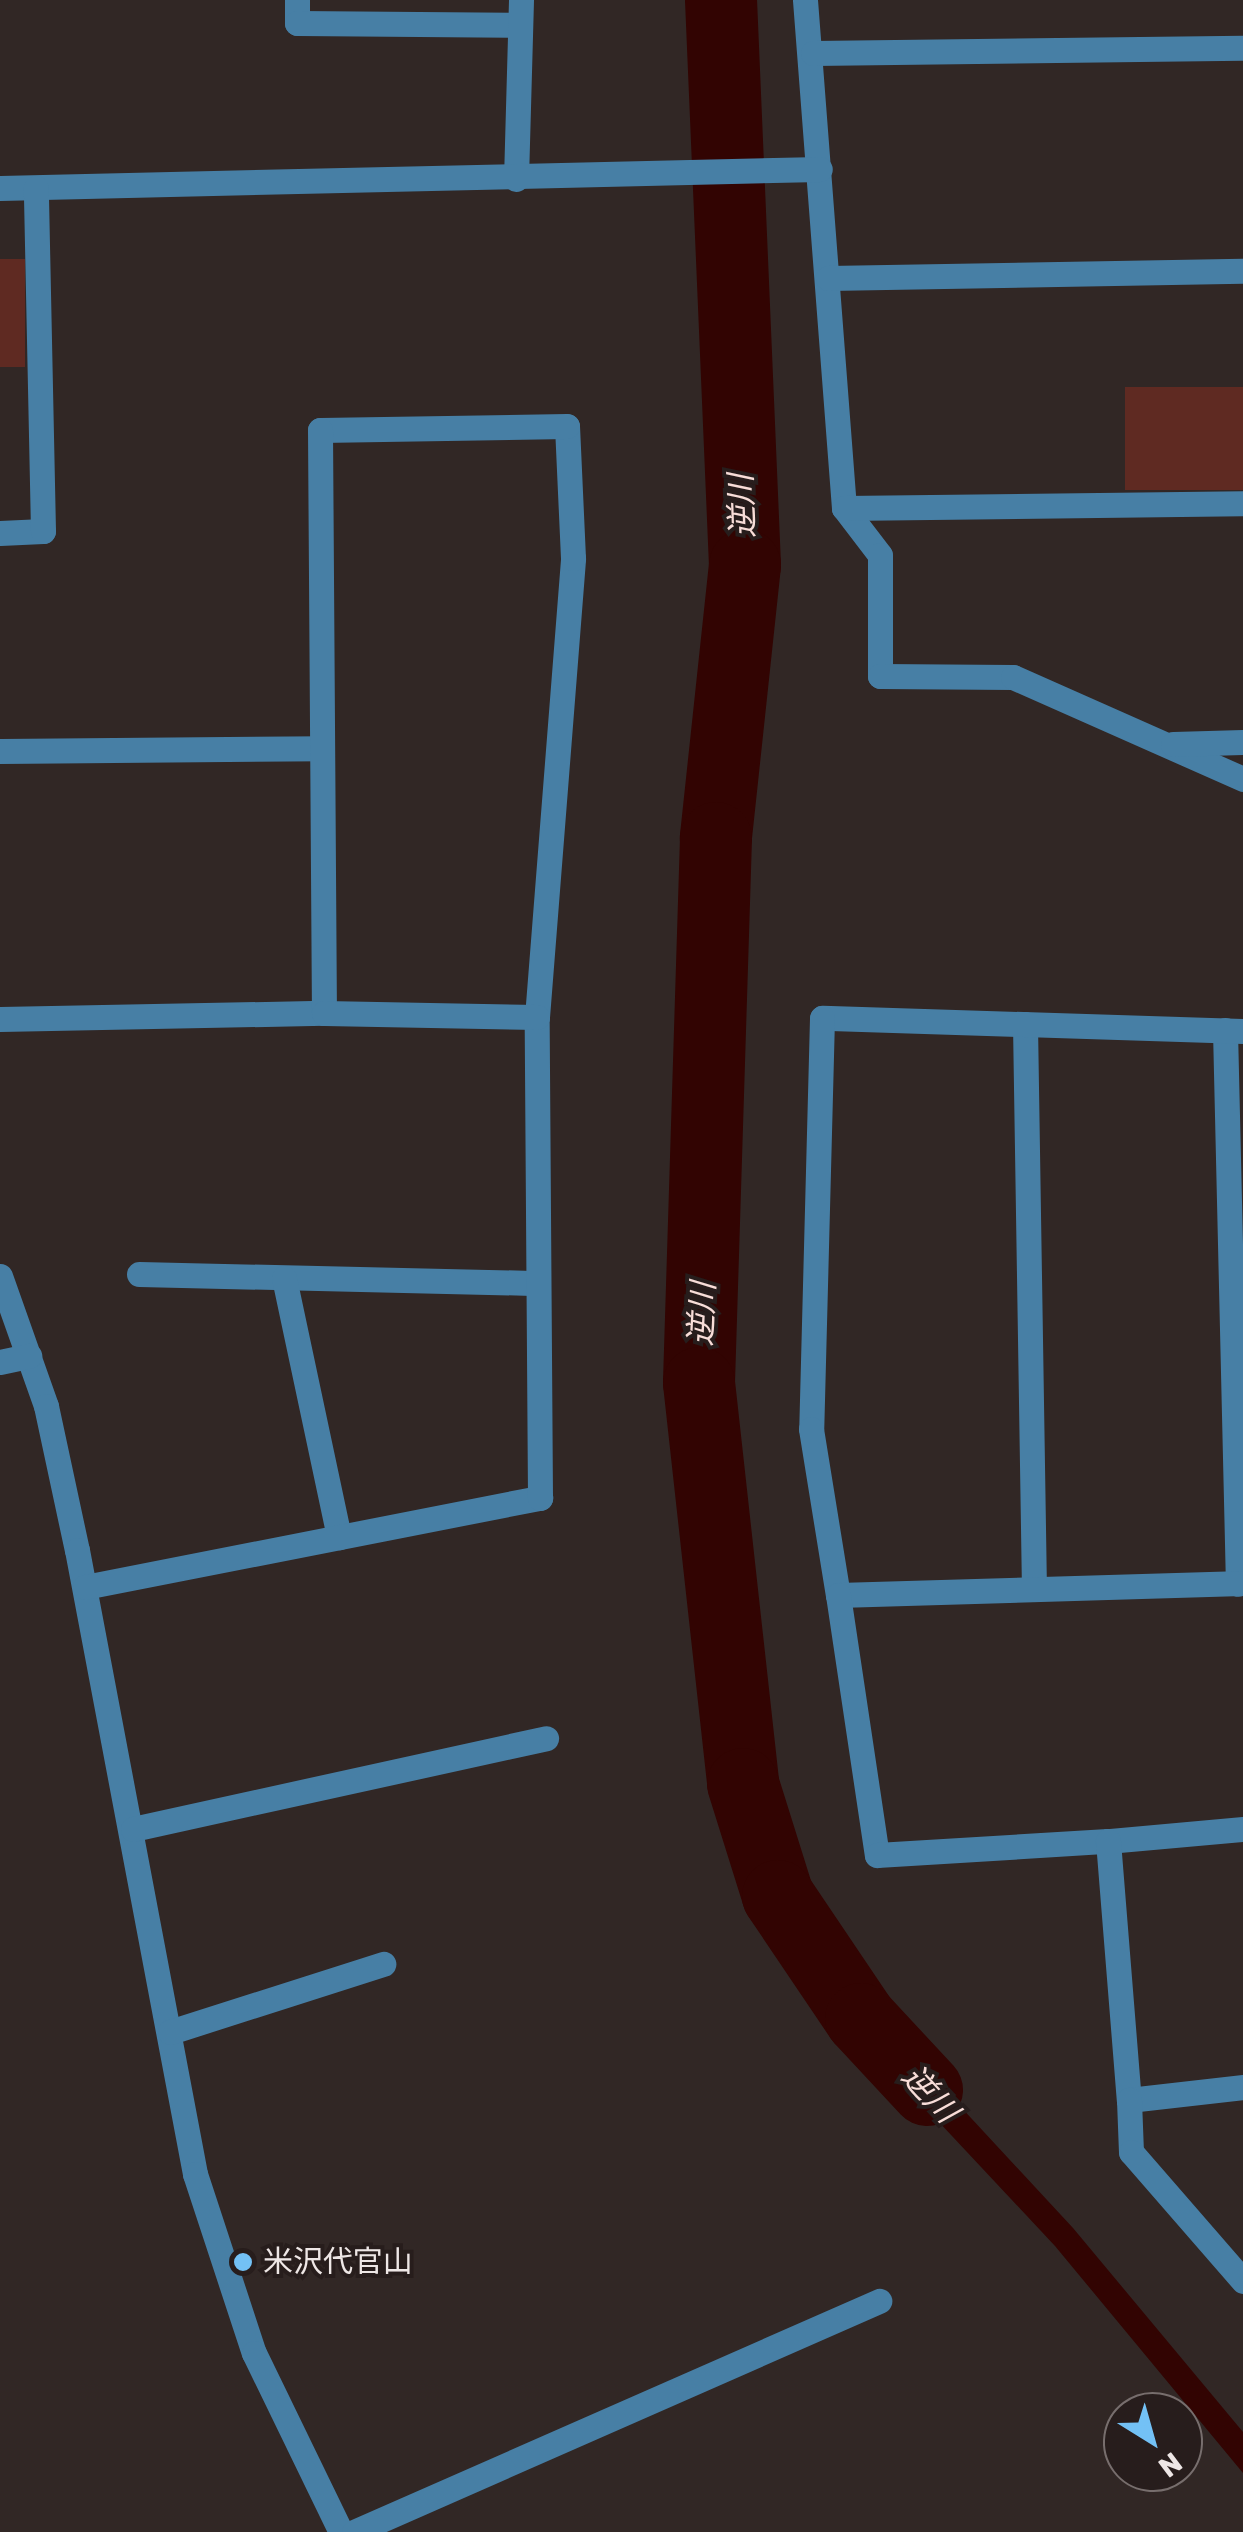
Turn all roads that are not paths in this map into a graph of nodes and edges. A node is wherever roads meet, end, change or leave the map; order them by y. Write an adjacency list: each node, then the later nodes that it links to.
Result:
1 (298, 0): 3 (street)
2 (806, 0): 5 (street)
3 (521, 12): 7 (street)
4 (1243, 48): 5 (street)
5 (813, 53): 6 (street)
6 (820, 169): 7 (street); 11 (street)
7 (516, 179): 9 (street)
8 (0, 188): 9 (street)
9 (36, 188): 14 (street)
10 (1243, 272): 11 (street)
11 (828, 278): 13 (street)
12 (1243, 503): 13 (street)
13 (844, 508): 16 (street)
14 (0, 533)
15 (1243, 742): 16 (street)
16 (1164, 744): 19 (street)
17 (322, 748): 18 (street); 20 (street); 21 (street)
18 (0, 750)
19 (1243, 779)
20 (324, 1013): 21 (street); 22 (street)
21 (538, 1016): 28 (street)
22 (0, 1018)
23 (1025, 1024): 24 (street); 34 (street); 35 (street)
24 (1234, 1030): 32 (street)
25 (138, 1274): 27 (street)
26 (0, 1276): 29 (street)
27 (284, 1278): 28 (street); 31 (street)
28 (532, 1283): 31 (street)
29 (28, 1356): 30 (street); 33 (street)
30 (0, 1362)
31 (340, 1537): 33 (street)
32 (1240, 1583): 34 (street)
33 (85, 1587): 38 (street)
34 (1034, 1590): 35 (street)
35 (838, 1595): 39 (street)
36 (546, 1738): 38 (street)
37 (1243, 1829): 39 (street)
38 (133, 1830): 41 (street)
39 (1108, 1841): 43 (street)
40 (383, 1964): 41 (street)
41 (170, 2032): 46 (street)
42 (1243, 2087): 43 (street)
43 (1129, 2100): 44 (street)
44 (1243, 2281)
45 (880, 2301): 47 (street)
46 (341, 2532)
47 (354, 2532)

